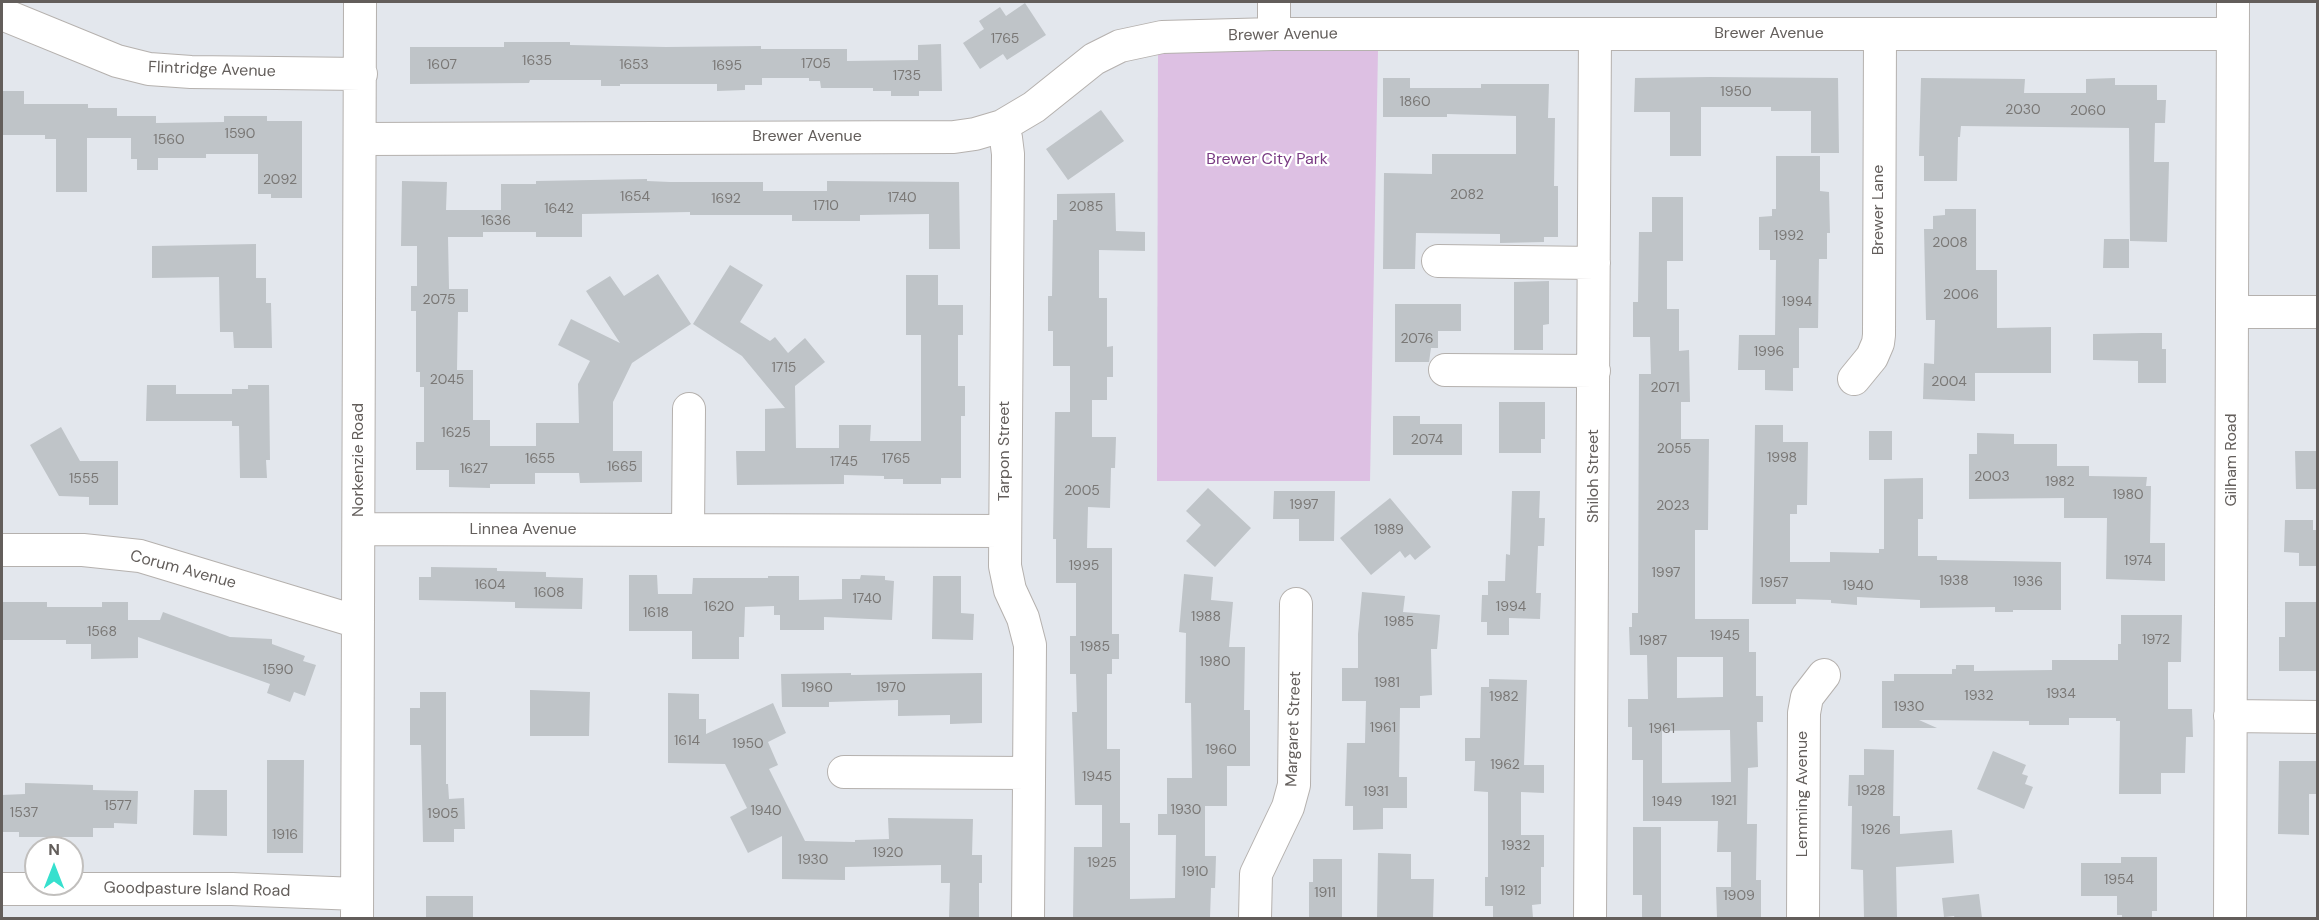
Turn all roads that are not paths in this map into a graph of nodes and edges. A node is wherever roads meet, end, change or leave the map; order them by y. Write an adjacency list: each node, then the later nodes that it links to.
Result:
1 (360, 2): 9 (street, Norkenzie Road)
2 (1274, 2): 5 (street)
3 (2234, 2): 8 (street, Gilham Road)
4 (2, 14): 9 (street, Flintridge Avenue)
5 (1274, 34): 6 (street, Brewer Avenue); 10 (street, Brewer Avenue)
6 (1595, 34): 7 (street, Brewer Avenue); 13 (street, Shiloh Street)
7 (1880, 34): 8 (street, Brewer Avenue); 18 (street, Brewer Lane)
8 (2233, 34): 14 (street, Gilham Road)
9 (361, 74): 11 (street, Norkenzie Road)
10 (1002, 126): 11 (street, Brewer Avenue); 22 (street, Tarpon Street)
11 (361, 139): 20 (street, Norkenzie Road)
12 (1438, 261): 13 (street)
13 (1594, 263): 17 (street, Shiloh Street)
14 (2232, 312): 15 (street); 27 (street, Gilham Road)
15 (2318, 312)
16 (1445, 370): 17 (street)
17 (1594, 371): 35 (street, Shiloh Street)
18 (1854, 379)
19 (689, 410): 21 (street)
20 (359, 529): 21 (street, Linnea Avenue); 25 (street, Norkenzie Road)
21 (688, 530): 22 (street, Linnea Avenue)
22 (1005, 531): 30 (street, Tarpon Street)
23 (2, 550): 25 (street, Corum Avenue)
24 (1296, 604): 34 (street, Margaret Street)
25 (358, 622): 32 (street, Norkenzie Road)
26 (1824, 675): 36 (street, Lemming Avenue)
27 (2230, 716): 28 (street); 37 (street, Gilham Road)
28 (2318, 717)
29 (844, 772): 30 (street)
30 (1028, 773): 33 (street, Tarpon Street)
31 (2, 889): 32 (street, Goodpasture Island Road)
32 (357, 906)
33 (1028, 918)
34 (1255, 918)
35 (1590, 918)
36 (1803, 918)
37 (2230, 918)

